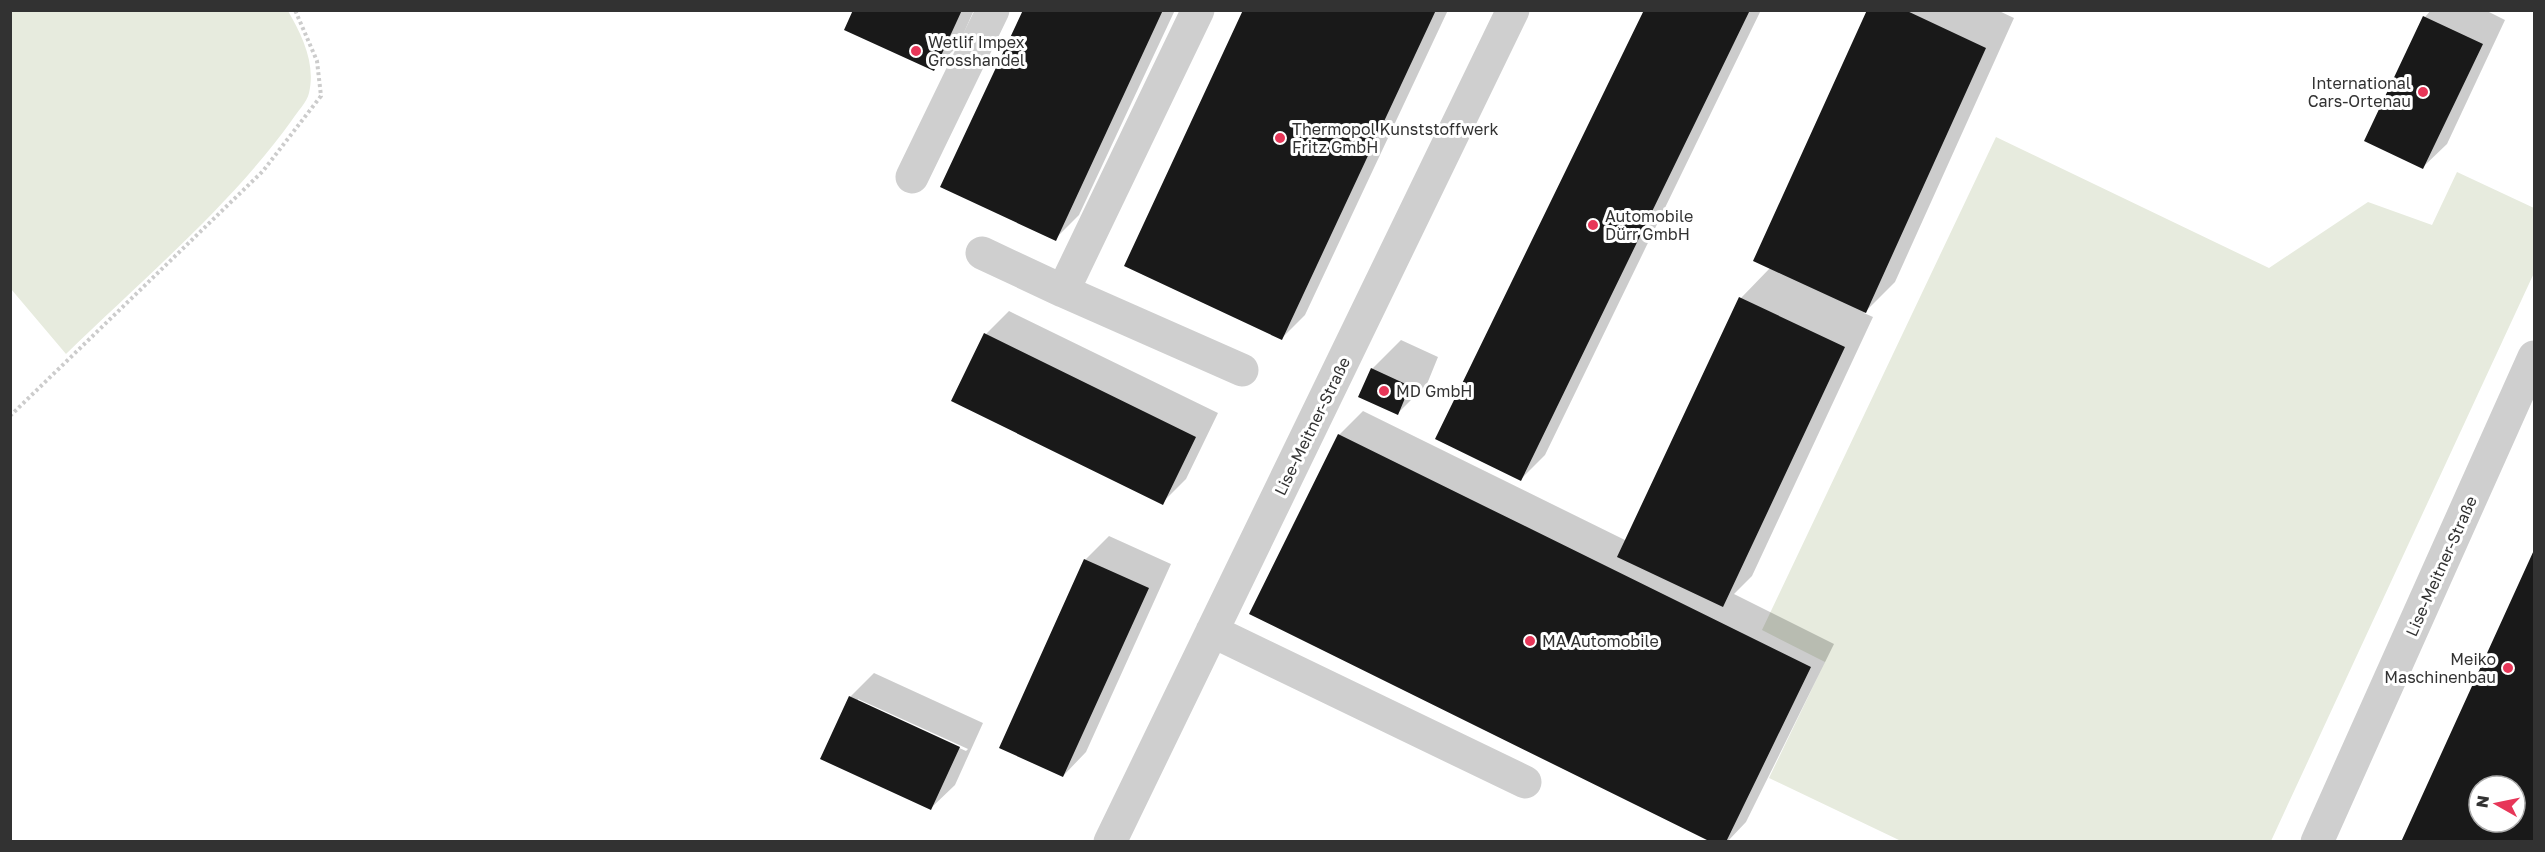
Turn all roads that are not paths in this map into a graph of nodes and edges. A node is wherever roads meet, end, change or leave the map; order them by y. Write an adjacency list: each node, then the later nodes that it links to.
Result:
1 (993, 10): 4 (street)
2 (1198, 10): 6 (street)
3 (1513, 10): 9 (street, Lise-Meitner-Straße)
4 (912, 177)
5 (982, 253): 6 (street)
6 (1063, 291): 8 (street)
7 (2535, 357): 12 (street, Lise-Meitner-Straße)
8 (1242, 370)
9 (1212, 631): 10 (street); 11 (street, Lise-Meitner-Straße)
10 (1525, 782)
11 (1110, 842)
12 (2317, 842)

